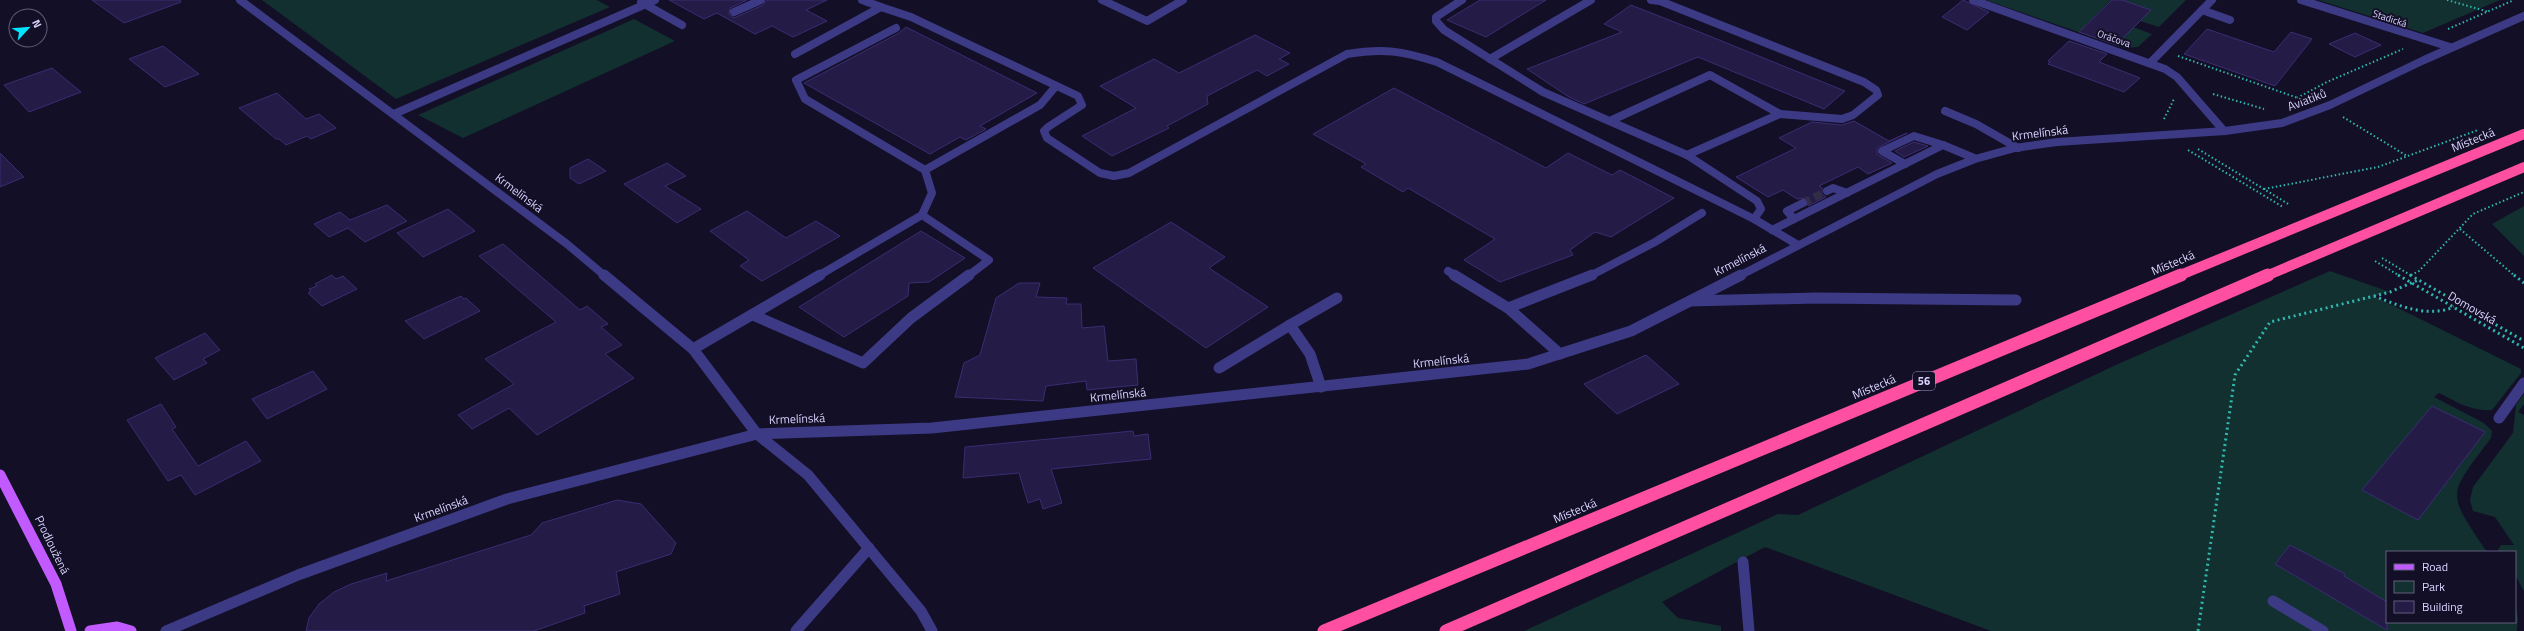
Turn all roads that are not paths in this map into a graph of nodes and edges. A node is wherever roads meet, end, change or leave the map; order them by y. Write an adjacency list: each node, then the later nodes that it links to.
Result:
1 (240, 0): 29 (street, Krmelínská)
2 (638, 0): 15 (street)
3 (655, 0): 15 (street)
4 (761, 0): 18 (street)
5 (862, 0): 16 (street)
6 (1102, 0): 7 (street)
7 (1183, 0)
8 (1462, 0): 25 (street)
9 (1591, 0): 25 (street)
10 (1651, 0): 30 (street)
11 (1973, 0): 26 (street, Oráčova)
12 (2212, 0): 17 (street)
13 (2300, 0): 14 (street, Stadická)
14 (2321, 3): 23 (street, Stadická)
15 (645, 4): 21 (street); 29 (street)
16 (881, 7): 24 (street); 27 (street)
17 (2202, 10): 20 (street); 26 (street)
18 (734, 12)
19 (2524, 16): 23 (street, Aviatiků)
20 (2230, 20)
21 (682, 25)
22 (896, 28): 41 (street)
23 (2450, 47): 32 (street, Aviatiků)
24 (794, 54)
25 (1490, 59): 31 (street)
26 (2151, 62): 32 (street, Oráčova)
27 (1056, 86): 41 (street); 47 (street)
28 (1945, 111): 36 (street)
29 (394, 114): 58 (street, Krmelínská)
30 (1780, 114): 31 (street); 37 (street)
31 (1612, 120): 37 (street)
32 (2224, 131): 34 (street, Aviatiků)
33 (2524, 134): 75 (highway, Místecká / 56)
34 (2081, 141): 36 (street, Krmelínská)
35 (1943, 146): 38 (street); 39 (street); 39 (street)
36 (2018, 148): 38 (street, Krmelínská)
37 (1687, 155): 47 (street)
38 (1974, 158): 50 (street, Krmelínská)
39 (1905, 164): 43 (street)
40 (2524, 167): 76 (highway)
41 (925, 170): 46 (street)
42 (1827, 191): 43 (street)
43 (1847, 193): 48 (street)
44 (1803, 203): 48 (street)
45 (1702, 213): 55 (street)
46 (922, 215): 56 (street); 56 (street)
47 (1754, 219): 49 (street)
48 (1794, 219): 49 (street)
49 (1772, 230): 50 (street)
50 (1798, 244): 54 (street, Krmelínská)
51 (1448, 272): 55 (street)
52 (1337, 298): 57 (street)
53 (2016, 300): 54 (street)
54 (1688, 301): 59 (street, Krmelínská)
55 (1508, 308): 59 (street)
56 (753, 315): 58 (street)
57 (1290, 325): 60 (street); 62 (street)
58 (693, 349): 64 (street, Krmelínská)
59 (1560, 354): 62 (street, Krmelínská)
60 (1219, 368)
61 (2524, 383): 63 (street)
62 (1320, 387): 64 (street, Krmelínská)
63 (2499, 418)
64 (757, 434): 66 (street); 72 (street, Krmelínská)
65 (0, 475): 69 (main road, Prodloužená)
66 (869, 548): 73 (street); 74 (street)
67 (1742, 562): 77 (street)
68 (2273, 601): 78 (street)
69 (72, 631)
70 (90, 631): 71 (main road)
71 (131, 631)
72 (166, 631)
73 (796, 631)
74 (932, 631)
75 (1324, 631)
76 (1446, 631)
77 (1749, 631)
78 (2323, 631)

